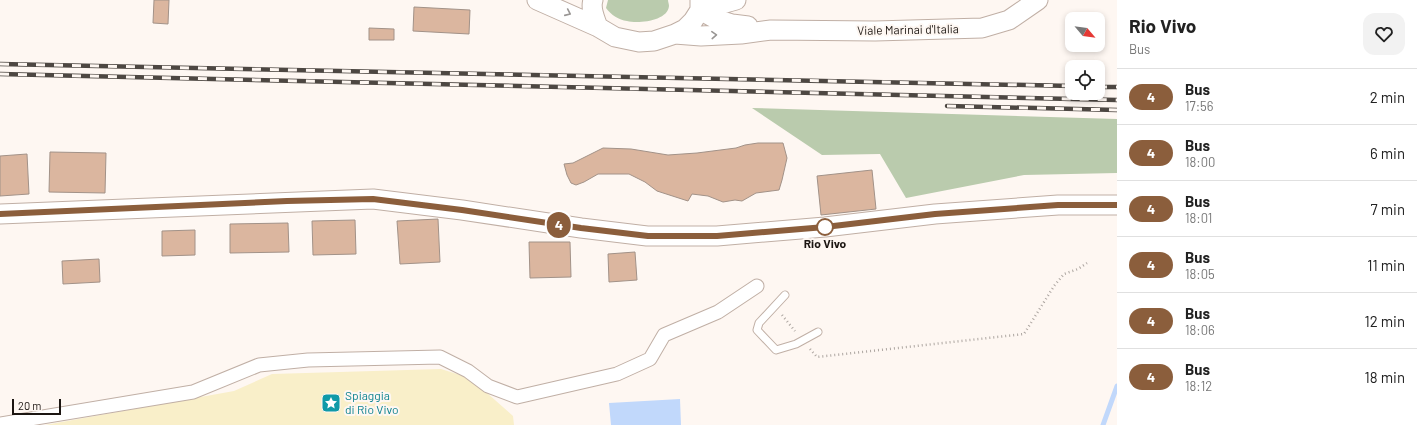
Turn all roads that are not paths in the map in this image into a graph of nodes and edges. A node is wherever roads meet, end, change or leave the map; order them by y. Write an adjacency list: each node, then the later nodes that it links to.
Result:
1 (537, 0): 7 (street, one-way to 7)
2 (593, 0): 7 (street)
3 (737, 0): 5 (street); 6 (street)
4 (1038, 0): 8 (street, Viale Marinai d'Italia)
5 (700, 5): 6 (street, Viale Marinai d'Italia); 9 (street)
6 (742, 24): 8 (street, Viale Marinai d'Italia)
7 (598, 27): 9 (street)
8 (771, 30): 9 (street, Viale Marinai d'Italia, one-way to 8)
9 (675, 34)
10 (1117, 205): 11 (street)
11 (0, 214)
12 (757, 286): 15 (street)
13 (785, 295): 14 (lane)
14 (818, 332)
15 (0, 424)

